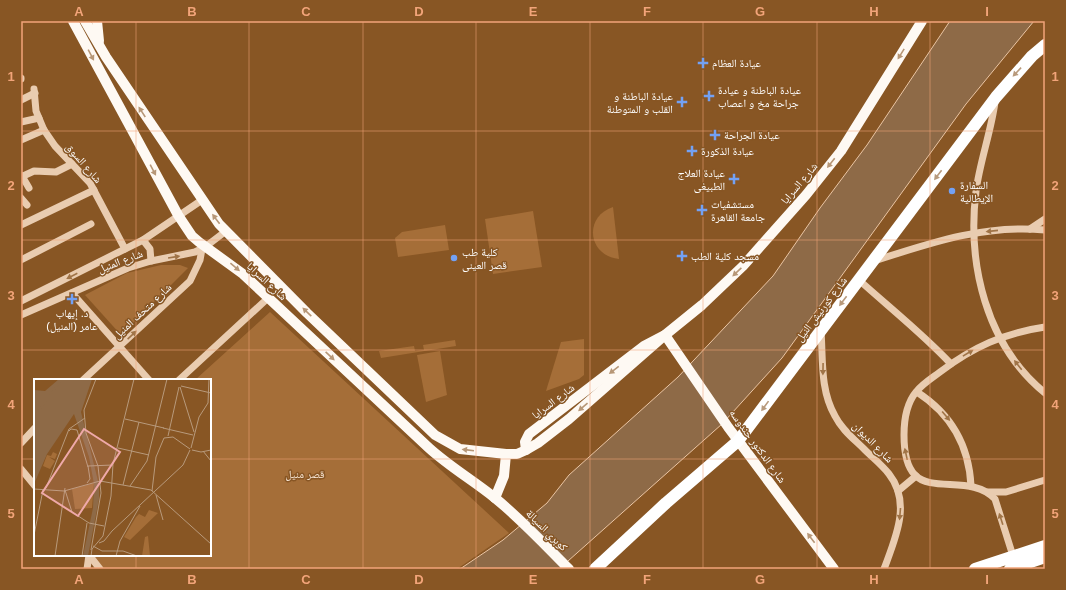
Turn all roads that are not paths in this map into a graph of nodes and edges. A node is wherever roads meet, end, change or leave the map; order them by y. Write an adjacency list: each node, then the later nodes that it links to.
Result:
1 (73, 21): 20 (main road, شارع السرايا, one-way to 20)
2 (85, 21): 6 (main road, شارع السرايا)
3 (97, 21): 6 (main road)
4 (922, 21): 41 (main road, شارع السرايا, one-way to 41)
5 (1045, 45): 7 (highway, شارع كورنيش النيل, one-way to 7)
6 (100, 47): 18 (main road, شارع السرايا, one-way to 6)
7 (996, 97): 27 (street); 33 (highway, شارع كورنيش النيل, one-way to 33)
8 (21, 100): 9 (street, شارع السوق)
9 (39, 118): 10 (street); 11 (street, شارع السوق)
10 (21, 122)
11 (44, 130): 12 (street); 13 (street, شارع السوق)
12 (21, 140)
13 (72, 164): 14 (street); 16 (street, شارع السوق)
14 (22, 174): 15 (street)
15 (29, 188)
16 (94, 190): 23 (street); 30 (street, شارع السوق)
17 (21, 198): 19 (street)
18 (202, 200): 20 (street, شارع المنيل); 26 (main road, شارع السرايا, one-way to 18)
19 (27, 205)
20 (178, 215): 28 (street, شارع المنيل); 29 (main road, شارع السرايا)
21 (1045, 219): 24 (street)
22 (91, 224): 31 (street)
23 (21, 225)
24 (1030, 229): 25 (street); 27 (street, one-way to 27)
25 (1045, 230)
26 (226, 231): 29 (street, شارع المنيل); 53 (main road, شارع السرايا, one-way to 26)
27 (973, 233): 33 (street); 42 (street)
28 (143, 240): 30 (street, شارع المنيل); 32 (street)
29 (204, 248): 32 (street, شارع المنيل, one-way to 29); 36 (main road, شارع السرايا, one-way to 36); 43 (street, شارع متحف المنيل, one-way to 29)
30 (125, 249): 37 (street, شارع المنيل, one-way to 37)
31 (21, 260)
32 (151, 261): 35 (street, شارع المنيل)
33 (873, 261): 34 (highway, شارع كورنيش النيل)
34 (859, 280): 40 (highway, شارع كورنيش النيل, one-way to 40); 44 (street)
35 (72, 293): 38 (street, شارع المنيل); 43 (street)
36 (268, 298): 47 (street); 61 (main road, شارع السرايا, one-way to 61)
37 (21, 301)
38 (21, 316)
39 (1045, 327): 42 (street)
40 (821, 330): 52 (highway, شارع كورنيش النيل, one-way to 52); 59 (street, شارع الديوان, one-way to 59)
41 (665, 336): 52 (main road, شارع الدكتور حندوسه); 53 (main road, شارع السرايا, one-way to 53)
42 (999, 337): 44 (street, one-way to 42); 49 (street, one-way to 42)
43 (120, 347): 45 (street, شارع متحف المنيل); 46 (street)
44 (951, 364): 48 (street)
45 (84, 379)
46 (148, 379)
47 (180, 379)
48 (916, 392): 55 (street, one-way to 48); 58 (street, one-way to 58)
49 (1045, 393)
50 (34, 429): 51 (street)
51 (21, 443)
52 (738, 446): 71 (highway, شارع كورنيش النيل); 72 (main road, شارع الدكتور حندوسه, one-way to 52)
53 (506, 454): 61 (main road)
54 (21, 469): 57 (street)
55 (916, 476): 58 (street); 59 (street)
56 (1045, 480): 60 (street)
57 (34, 485)
58 (971, 486): 60 (street)
59 (898, 492): 73 (street, شارع الديوان, one-way to 73)
60 (988, 492): 66 (street, one-way to 60)
61 (495, 498): 62 (main road, شارع السرايا)
62 (508, 509): 70 (main road, كوبري السيالة)
63 (1045, 546): 66 (highway)
64 (89, 556): 68 (street)
65 (90, 556): 69 (street)
66 (1014, 556): 74 (highway)
67 (1044, 560): 75 (highway)
68 (87, 569)
69 (100, 569)
70 (569, 569)
71 (595, 569)
72 (834, 569)
73 (884, 569)
74 (975, 569)
75 (1010, 569)

